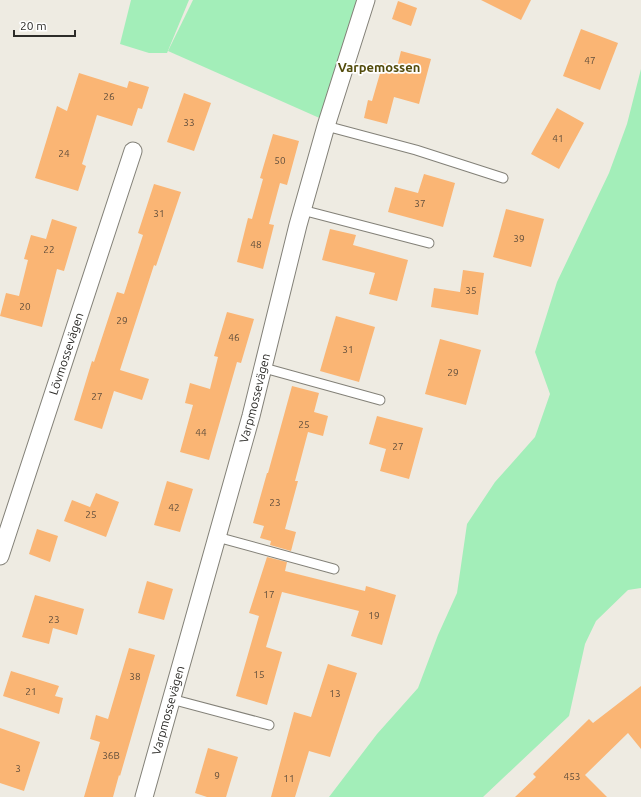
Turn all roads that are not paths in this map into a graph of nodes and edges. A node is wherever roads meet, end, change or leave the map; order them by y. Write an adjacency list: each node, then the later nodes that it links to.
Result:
1 (366, 0): 2 (street, Varpmossevägen)
2 (326, 126): 4 (lane); 5 (street, Varpmossevägen)
3 (133, 152): 10 (street, Lövmossevägen)
4 (503, 178)
5 (302, 210): 6 (lane); 7 (street, Varpmossevägen)
6 (429, 243)
7 (264, 368): 8 (lane); 9 (street, Varpmossevägen)
8 (380, 400)
9 (217, 537): 11 (lane); 12 (street, Varpmossevägen)
10 (0, 556)
11 (334, 569)
12 (171, 699): 13 (lane); 14 (street, Varpmossevägen)
13 (269, 725)
14 (144, 797)

